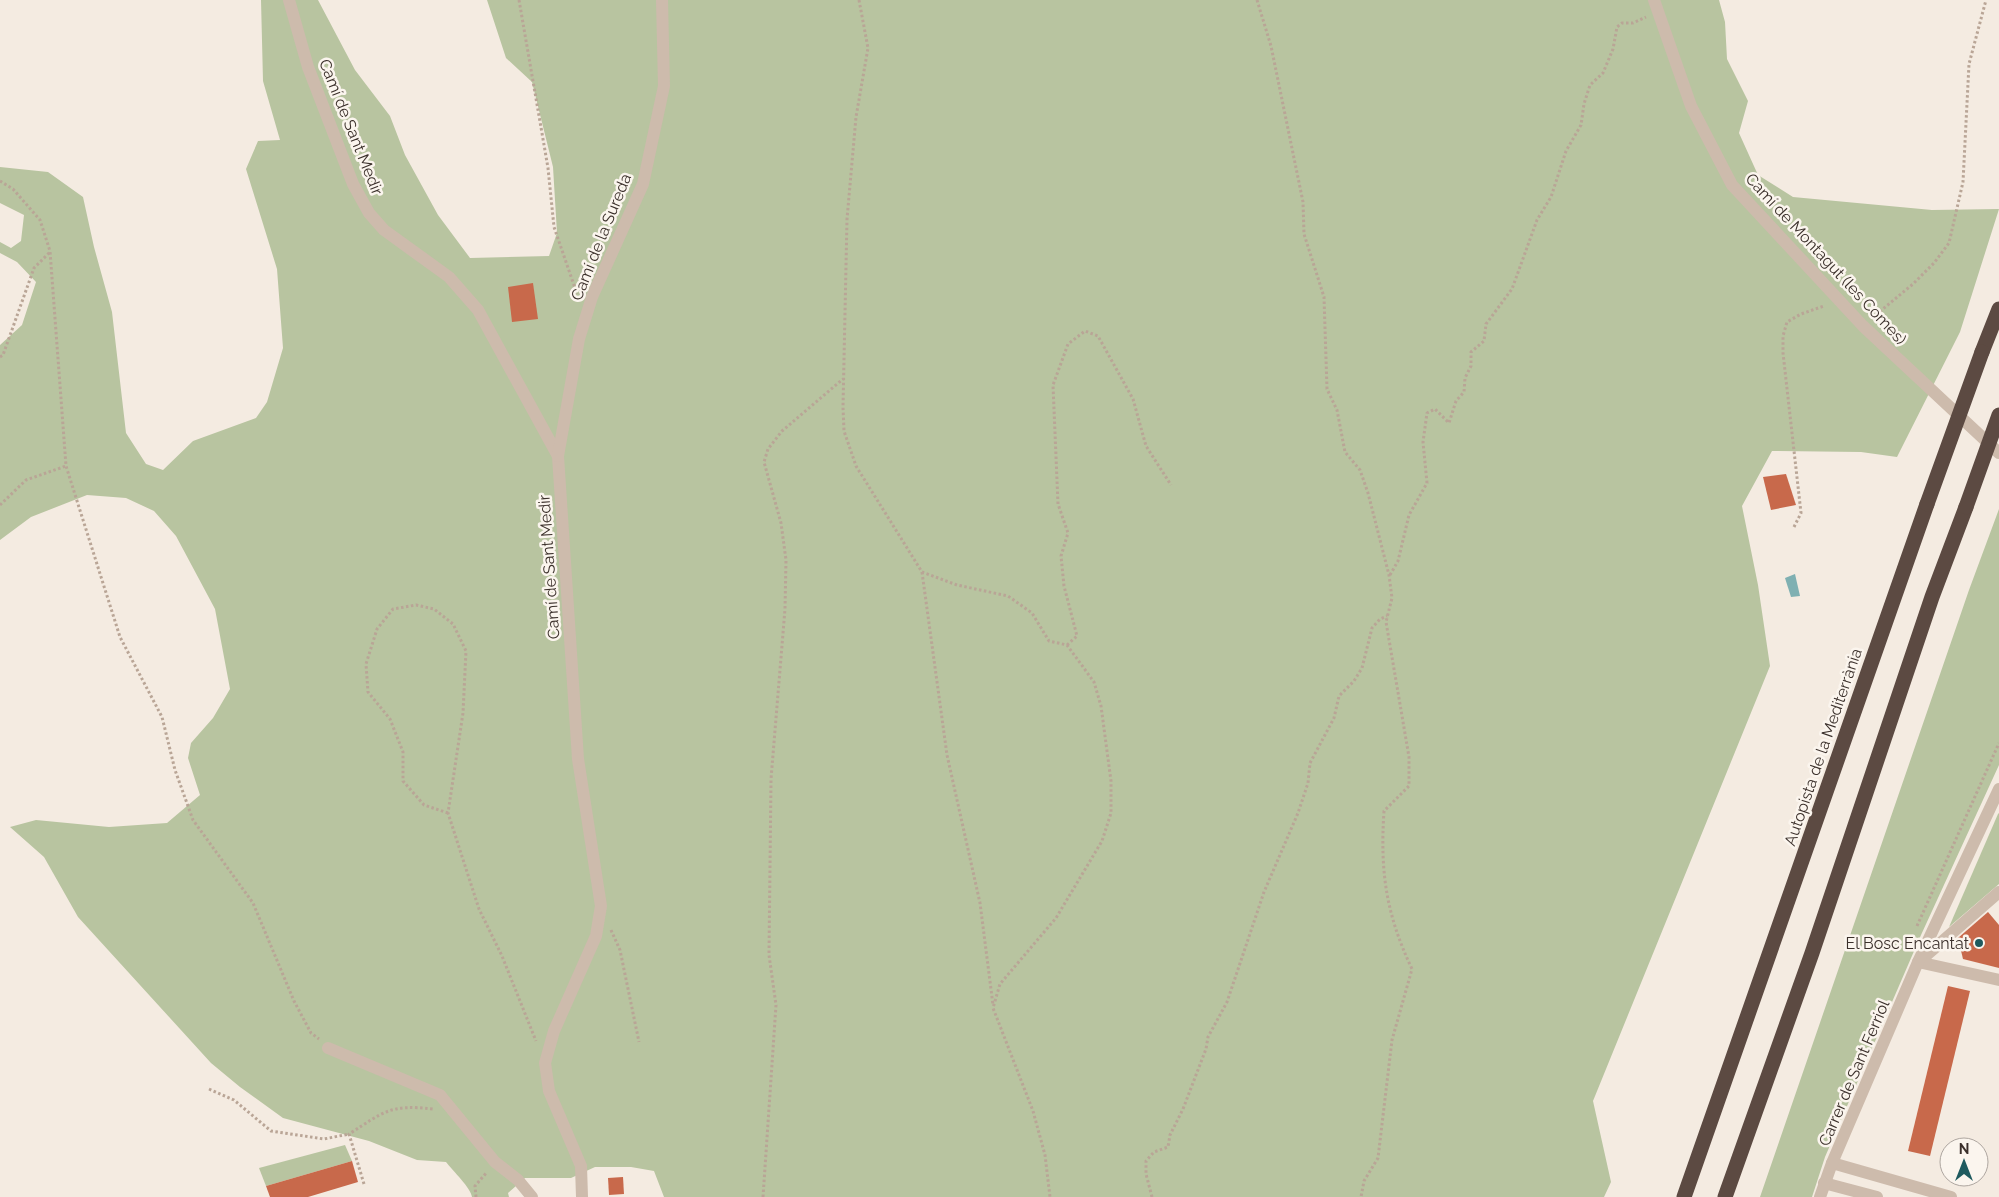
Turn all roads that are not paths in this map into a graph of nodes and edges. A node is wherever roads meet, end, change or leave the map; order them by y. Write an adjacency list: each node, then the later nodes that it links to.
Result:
1 (289, 0): 7 (street, Camí de Sant Medir)
2 (662, 0): 7 (street, Camí de la Sureda)
3 (1654, 0): 6 (street, Camí de Montagut (les Comes))
4 (1999, 309): 17 (highway, Autopista de la Mediterrània, bridge)
5 (1999, 415): 18 (highway, bridge)
6 (1999, 453)
7 (558, 456): 16 (street, Camí de Sant Medir)
8 (1999, 789): 10 (street, Carrer de Sant Ferriol)
9 (1999, 892): 10 (street, Carrer de Sant Ferriol)
10 (1918, 962): 11 (street); 13 (street, Carrer de Sant Ferriol)
11 (1999, 980)
12 (328, 1048): 15 (street)
13 (1832, 1163): 14 (street, Carrer de Sant Ferriol); 21 (street)
14 (1824, 1183): 19 (street, Carrer de Sant Ferriol); 20 (street)
15 (532, 1197)
16 (582, 1197)
17 (1684, 1197)
18 (1725, 1197)
19 (1820, 1197)
20 (1876, 1197)
21 (1951, 1197)

